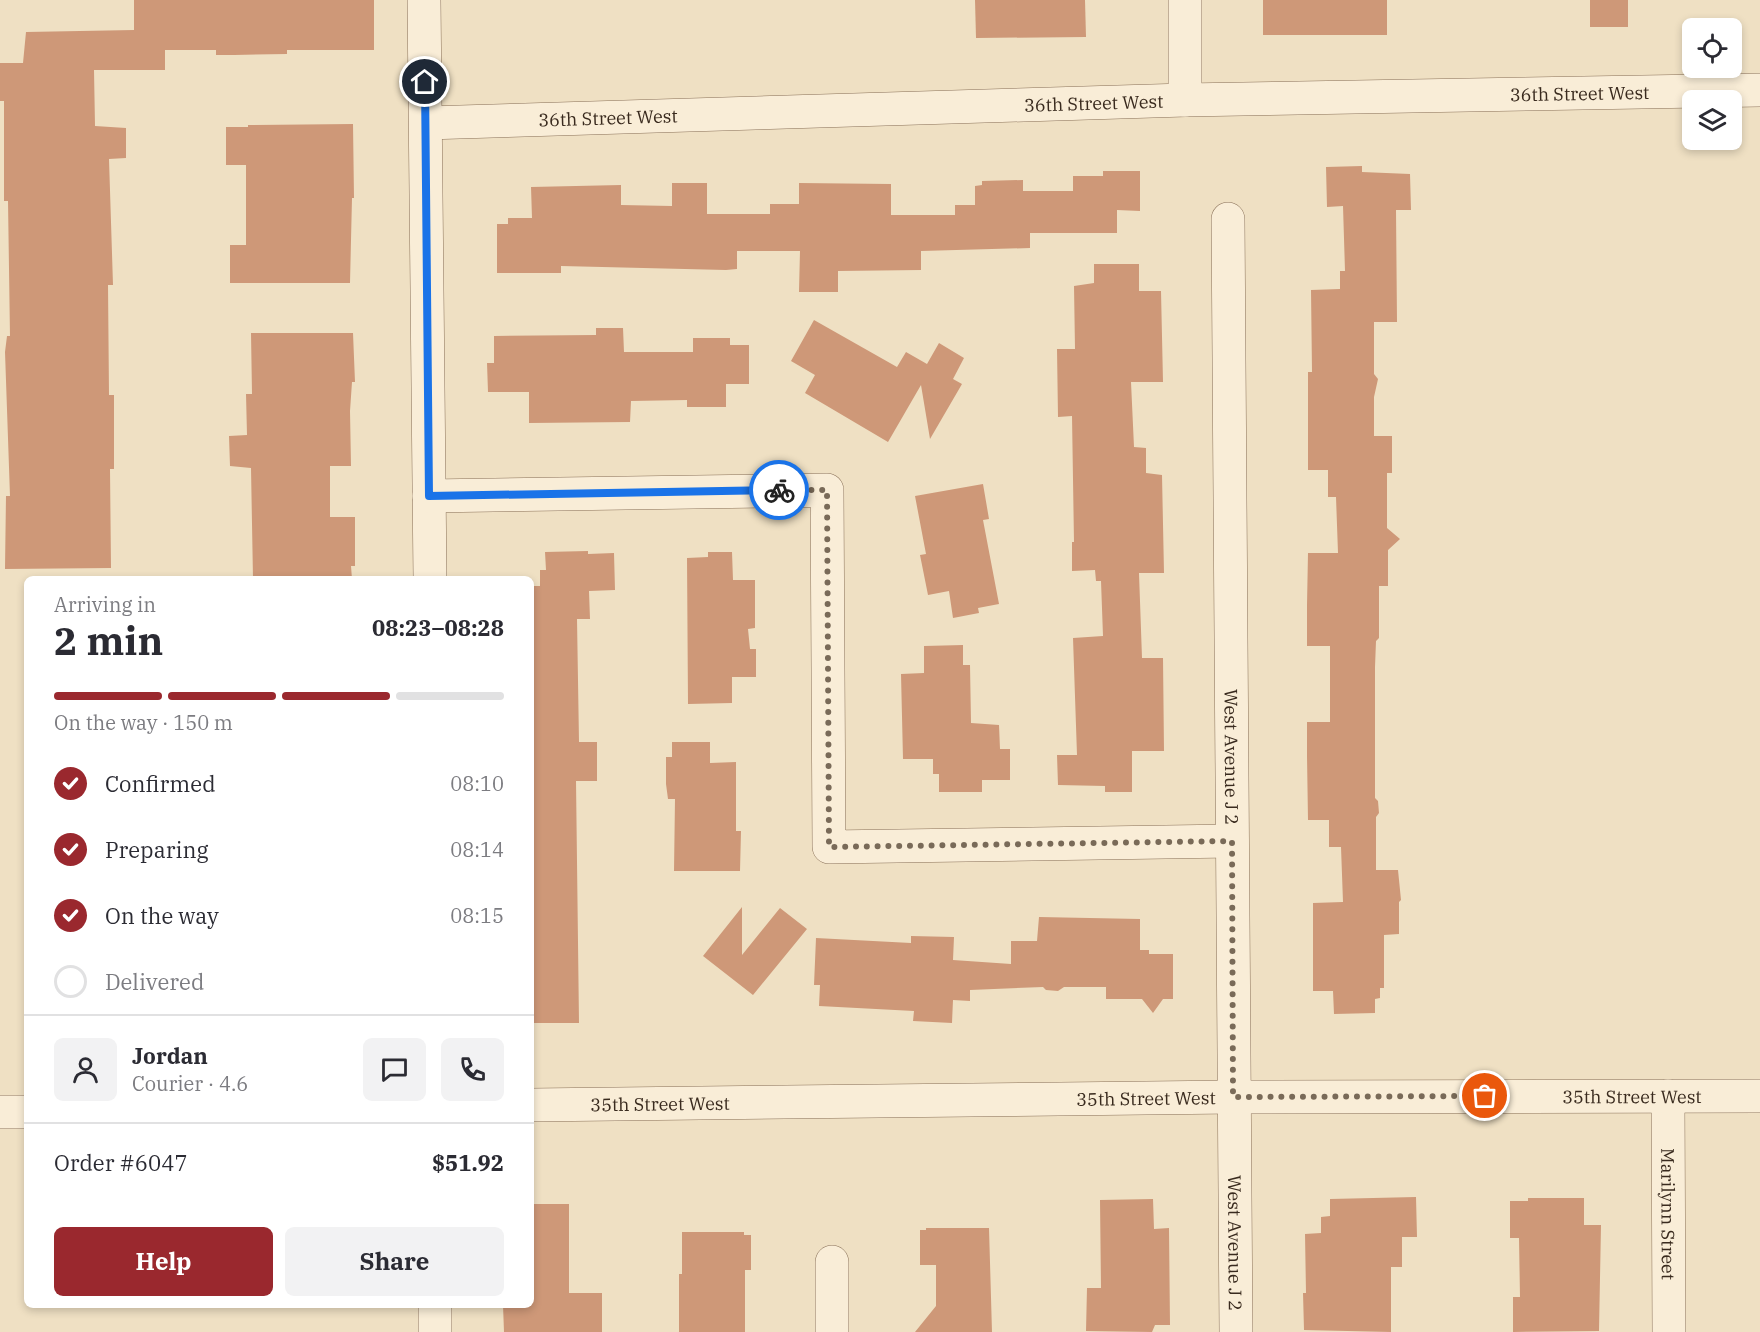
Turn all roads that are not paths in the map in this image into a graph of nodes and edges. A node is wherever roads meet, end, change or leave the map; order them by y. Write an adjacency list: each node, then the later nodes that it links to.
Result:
1 (424, 0): 5 (street)
2 (1185, 0): 4 (street)
3 (1760, 90): 4 (street, 36th Street West)
4 (1185, 100): 5 (street, 36th Street West)
5 (426, 123): 7 (street)
6 (1228, 219): 9 (street, West Avenue J 2)
7 (429, 496): 8 (street); 9 (street)
8 (430, 576)
9 (1232, 841): 12 (street, West Avenue J 2)
10 (1760, 1095): 11 (street, 35th Street West)
11 (1668, 1096): 12 (street, 35th Street West); 21 (street, Marilynn Street)
12 (1233, 1097): 13 (street, 35th Street West); 20 (street, West Avenue J 2)
13 (534, 1106)
14 (0, 1112): 15 (street)
15 (24, 1112)
16 (832, 1262): 19 (street)
17 (435, 1308): 18 (street)
18 (435, 1332)
19 (832, 1332)
20 (1236, 1332)
21 (1669, 1332)

